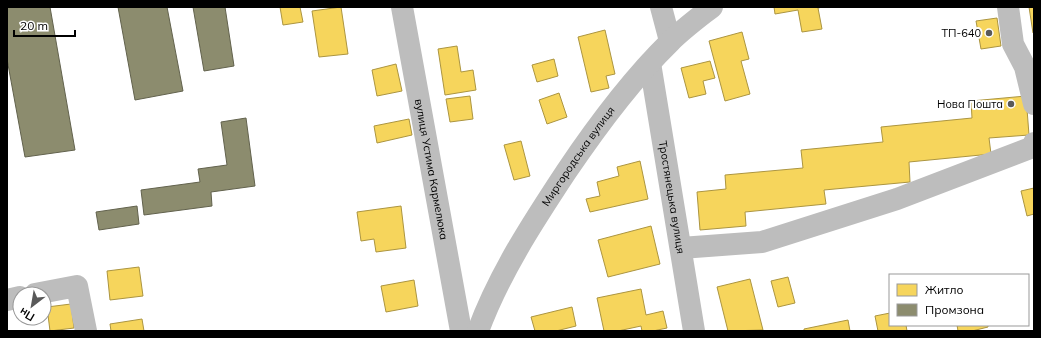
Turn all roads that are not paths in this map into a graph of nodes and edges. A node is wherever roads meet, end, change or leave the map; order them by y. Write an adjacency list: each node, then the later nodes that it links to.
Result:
1 (402, 7): 13 (street, вулиця Устима Кармелюка)
2 (661, 7): 5 (street)
3 (712, 7): 5 (street, Миргородська вулиця)
4 (1008, 7): 7 (street)
5 (670, 41): 6 (street, Миргородська вулиця)
6 (650, 63): 10 (street, Тростянецька вулиця); 14 (street, Миргородська вулиця)
7 (1029, 66): 8 (street)
8 (1034, 104)
9 (1034, 143): 10 (street)
10 (680, 248): 15 (street, Тростянецька вулиця)
11 (52, 291): 12 (street)
12 (86, 331)
13 (461, 331)
14 (478, 331)
15 (694, 331)

